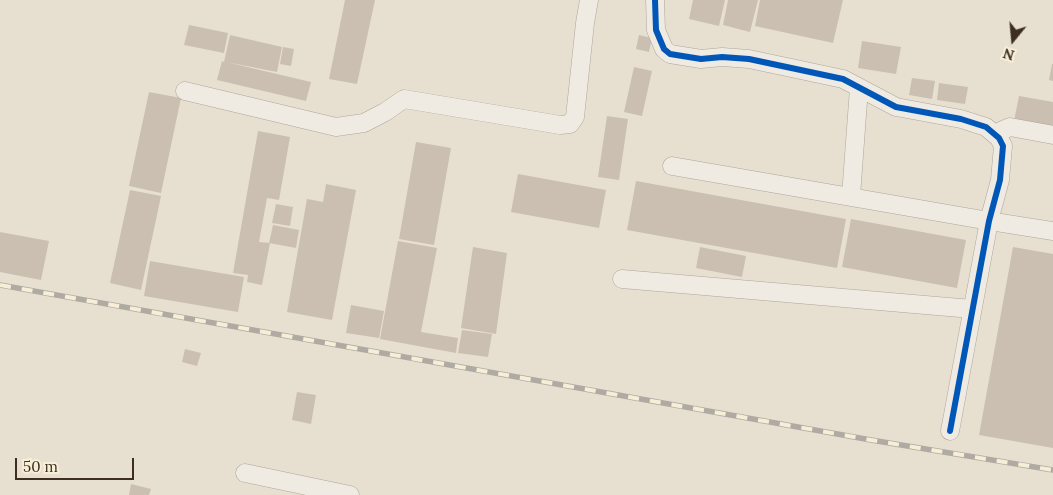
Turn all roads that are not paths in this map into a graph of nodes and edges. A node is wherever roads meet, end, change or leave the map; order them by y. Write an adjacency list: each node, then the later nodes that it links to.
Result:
1 (589, 0): 4 (street)
2 (655, 0): 3 (street)
3 (859, 88): 5 (street); 8 (street)
4 (185, 91)
5 (994, 134): 6 (street); 9 (street)
6 (1053, 135)
7 (672, 166): 8 (street)
8 (850, 196): 9 (street)
9 (989, 221): 10 (street); 12 (street)
10 (1053, 231)
11 (622, 280): 12 (street)
12 (972, 309): 13 (street)
13 (950, 432)
14 (245, 473): 15 (street)
15 (350, 495)

